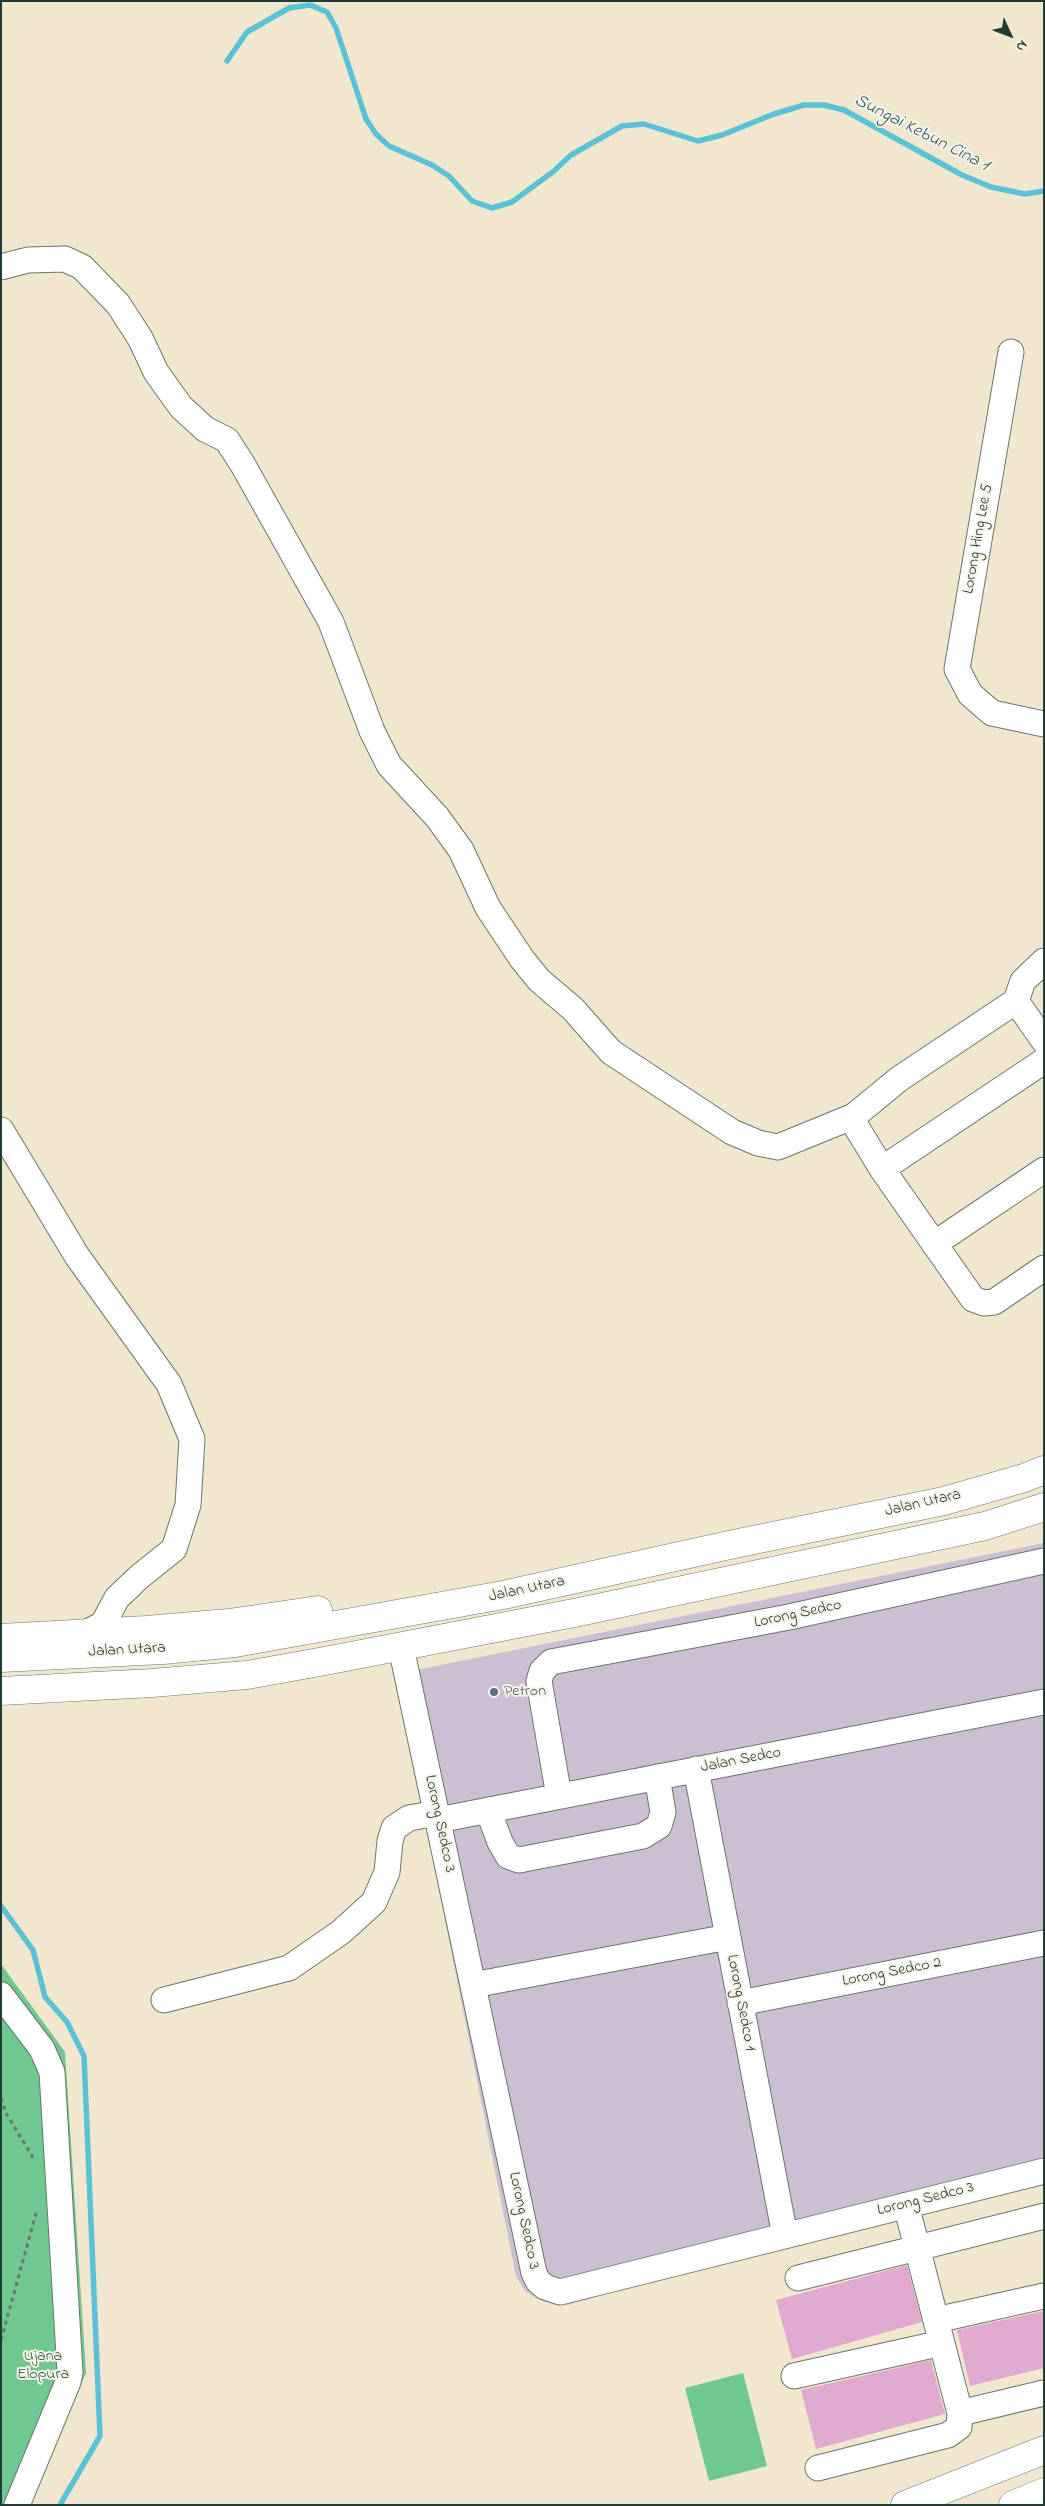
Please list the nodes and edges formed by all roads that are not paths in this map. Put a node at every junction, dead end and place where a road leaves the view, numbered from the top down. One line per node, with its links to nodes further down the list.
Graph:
1 (6, 265): 8 (street)
2 (1011, 352): 3 (street, Lorong Hing Lee 5)
3 (1044, 724)
4 (1044, 961): 5 (street)
5 (1016, 1001): 6 (street); 8 (street)
6 (1044, 1041)
7 (1044, 1061): 10 (street)
8 (854, 1116): 10 (street)
9 (1, 1130): 18 (street)
10 (882, 1169): 12 (street)
11 (1044, 1170): 12 (street)
12 (934, 1244): 13 (street)
13 (1044, 1268)
14 (1044, 1470): 18 (main road, Jalan Utara)
15 (1044, 1507): 19 (main road, Jalan Utara)
16 (1044, 1561): 26 (street, Lorong Sedco)
17 (1, 1638): 18 (main road)
18 (84, 1644): 20 (main road, Jalan Utara); 21 (main road)
19 (402, 1647): 21 (main road, Jalan Utara); 28 (street, Lorong Sedco 3)
20 (1, 1658)
21 (325, 1661): 22 (main road, Jalan Utara)
22 (1, 1691)
23 (1044, 1702): 24 (street, Jalan Sedco)
24 (696, 1770): 25 (street, Jalan Sedco); 29 (street, Lorong Sedco 1)
25 (657, 1777): 26 (street, Jalan Sedco); 27 (street)
26 (559, 1796): 27 (street, Jalan Sedco)
27 (488, 1810): 28 (street, Jalan Sedco)
28 (437, 1816): 31 (street, Lorong Sedco 3); 33 (street, Jalan Sedco)
29 (728, 1937): 31 (street); 34 (street, Lorong Sedco 1)
30 (1044, 1943): 34 (street, Lorong Sedco 2)
31 (473, 1986): 38 (street, Lorong Sedco 3)
32 (1, 1995): 48 (street)
33 (164, 2000)
34 (740, 2003): 38 (street, Lorong Sedco 1)
35 (1044, 2171): 36 (street, Lorong Sedco 3)
36 (906, 2205): 38 (street, Lorong Sedco 3); 39 (street)
37 (1044, 2216): 39 (street)
38 (784, 2236)
39 (916, 2247): 40 (street); 42 (street)
40 (798, 2278)
41 (1044, 2296): 42 (street)
42 (939, 2331): 43 (street); 45 (street)
43 (794, 2376)
44 (1044, 2393): 45 (street)
45 (960, 2413): 47 (street)
46 (1044, 2450): 49 (main road)
47 (818, 2468)
48 (18, 2505)
49 (905, 2505)

